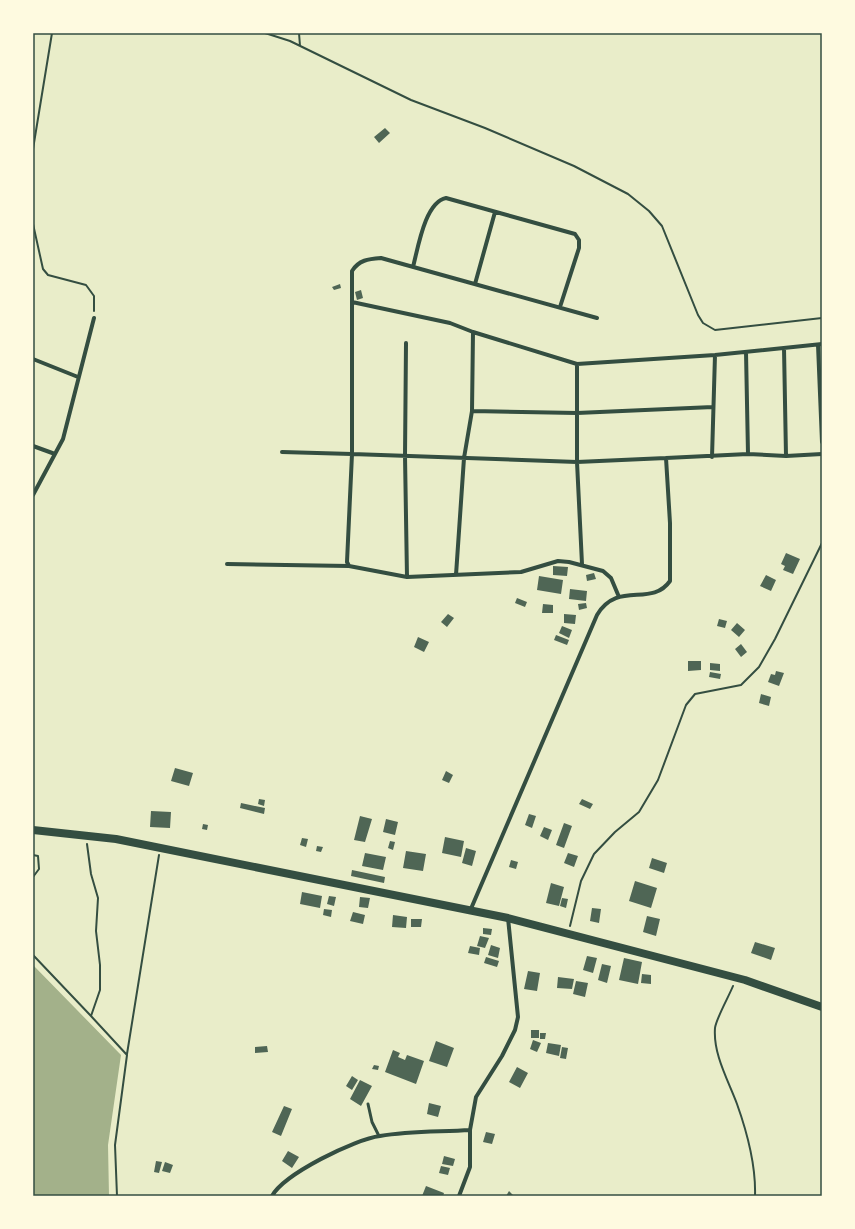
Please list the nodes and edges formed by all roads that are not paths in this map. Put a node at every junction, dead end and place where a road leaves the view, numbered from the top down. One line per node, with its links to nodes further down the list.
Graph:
1 (495, 212): 2 (street); 3 (street); 5 (street)
2 (413, 267): 3 (street); 4 (street)
3 (475, 284): 5 (street)
4 (352, 302): 8 (street); 24 (street)
5 (560, 308): 7 (street)
6 (94, 318): 16 (street)
7 (597, 318)
8 (473, 332): 15 (street); 18 (street)
9 (406, 343): 27 (street)
10 (820, 345): 11 (street); 20 (street)
11 (784, 348): 12 (street); 28 (street)
12 (746, 352): 13 (street); 25 (street)
13 (715, 355): 15 (street); 17 (street)
14 (33, 359): 16 (street)
15 (577, 364): 19 (street)
16 (78, 377): 23 (street)
17 (713, 407): 19 (street); 29 (street)
18 (472, 411): 19 (street); 30 (street)
19 (577, 413): 32 (street)
20 (822, 442)
21 (33, 446): 23 (street)
22 (282, 452): 24 (street)
23 (55, 454): 33 (street)
24 (352, 454): 27 (street); 36 (street)
25 (748, 454): 28 (street); 29 (street)
26 (822, 454): 28 (street)
27 (405, 456): 30 (street); 38 (street)
28 (786, 456)
29 (712, 457): 31 (street)
30 (464, 458): 32 (street); 37 (street)
31 (666, 458): 32 (street); 39 (street)
32 (577, 462): 35 (street)
33 (33, 495)
34 (227, 564): 36 (street)
35 (582, 564): 37 (street); 39 (street)
36 (349, 566): 38 (street)
37 (456, 575): 38 (street)
38 (407, 577)
39 (619, 597): 41 (street)
40 (33, 830): 41 (main road)
41 (470, 911): 42 (main road)
42 (508, 918): 43 (main road); 45 (street)
43 (822, 1007)
44 (368, 1104): 46 (lane)
45 (470, 1130): 46 (street); 48 (street)
46 (379, 1136): 47 (street)
47 (272, 1196)
48 (459, 1196)

